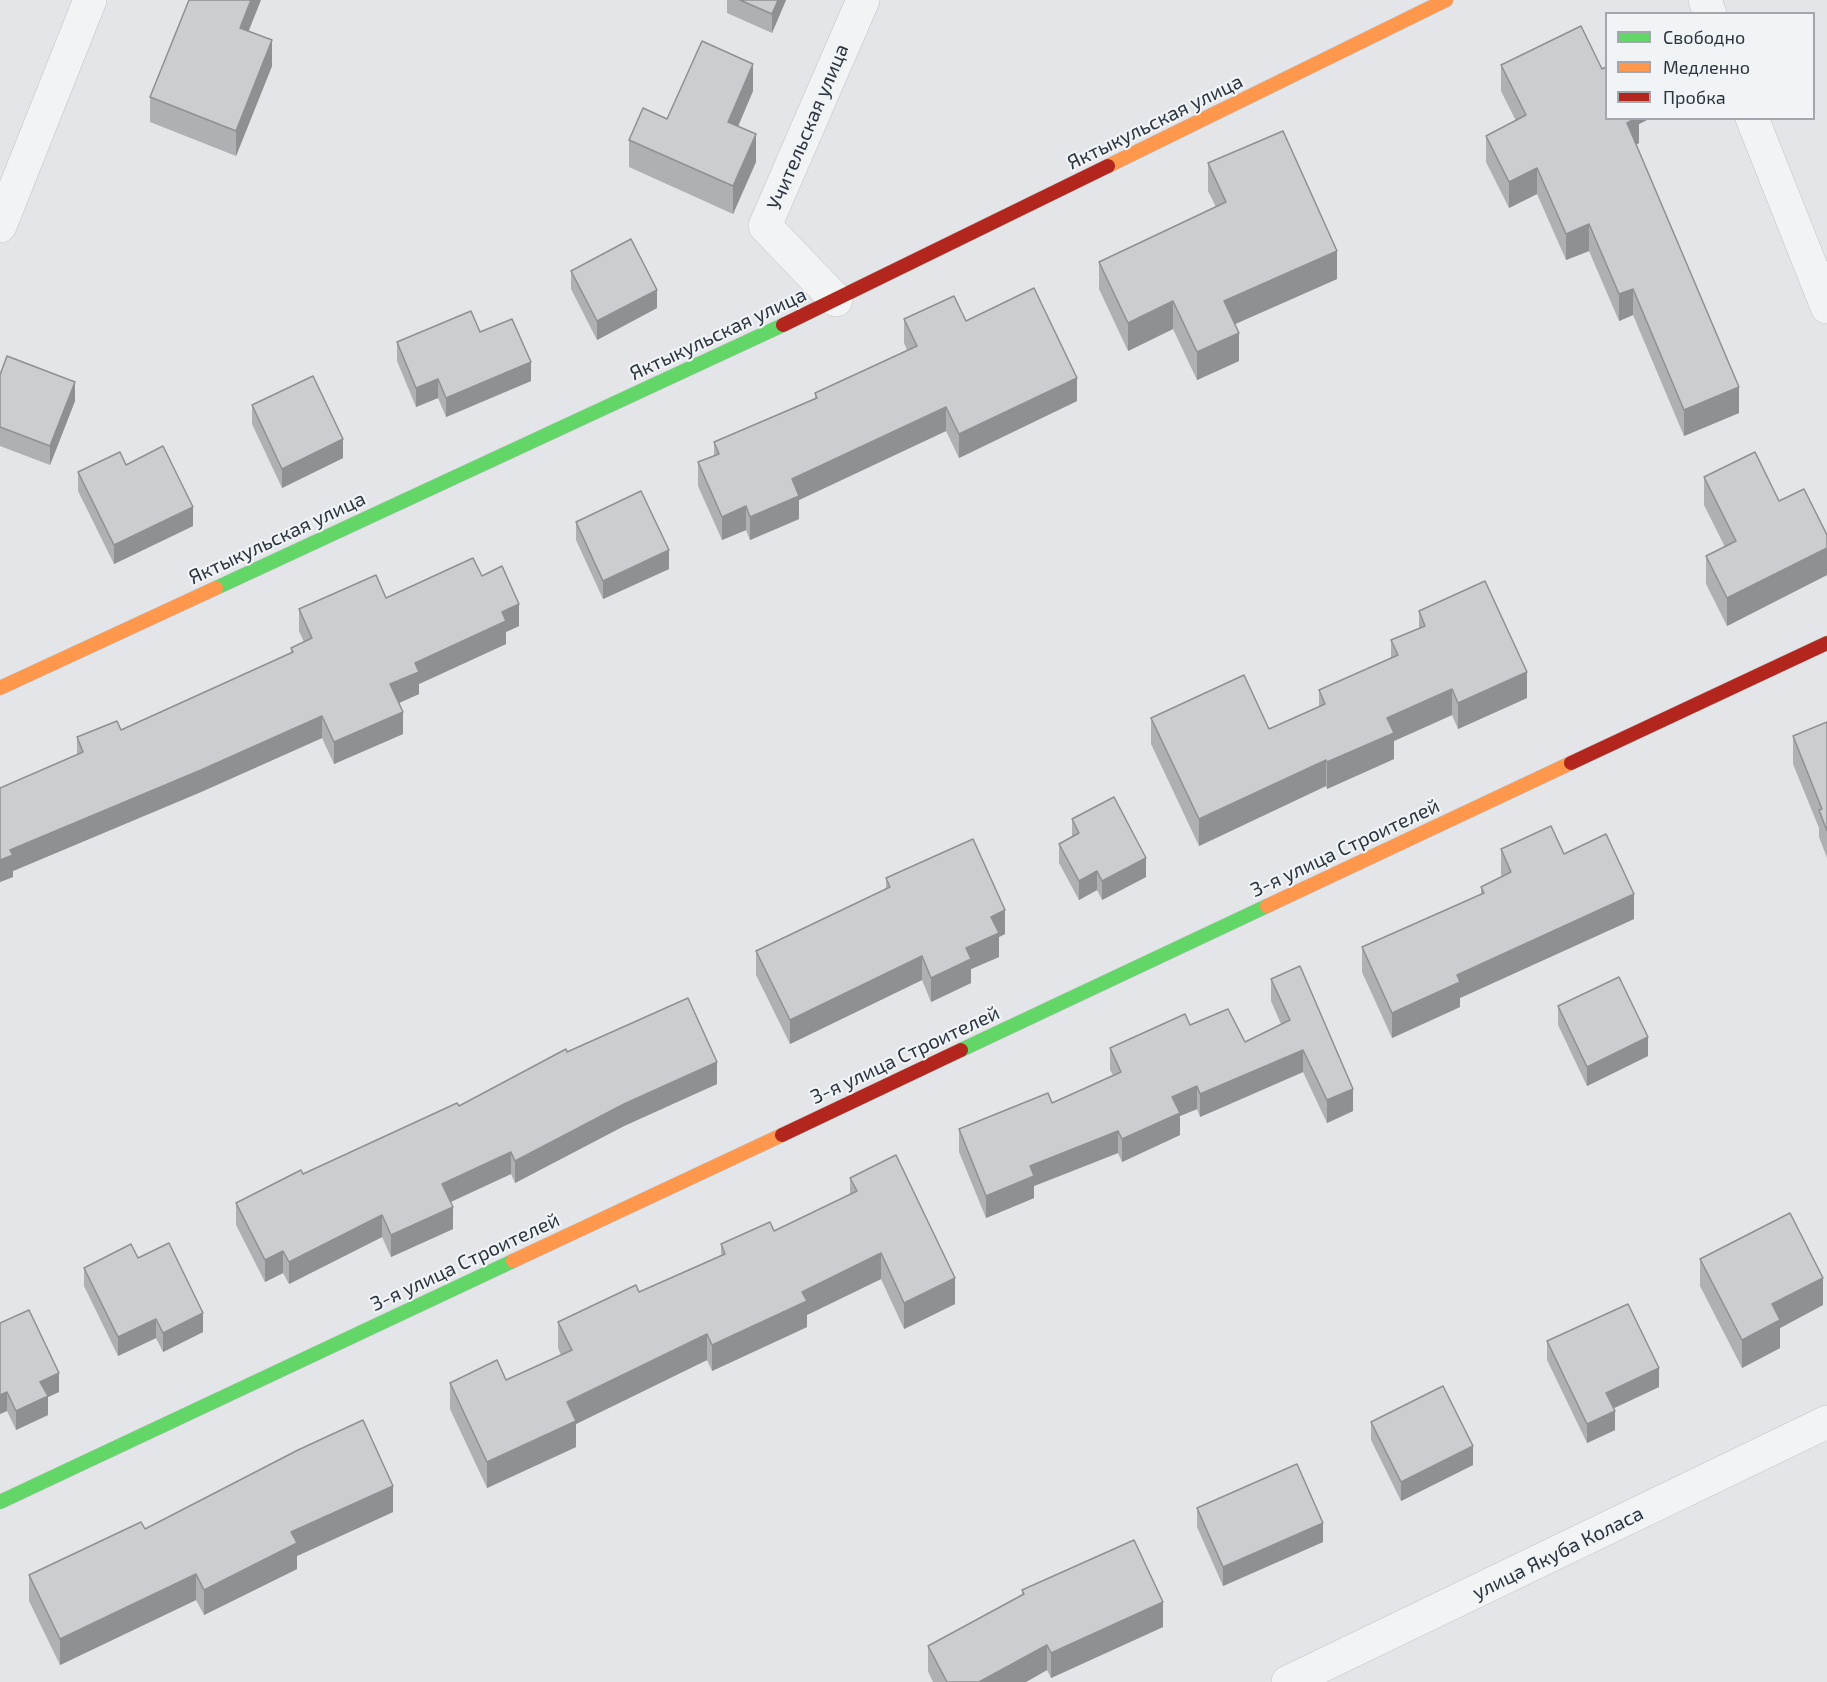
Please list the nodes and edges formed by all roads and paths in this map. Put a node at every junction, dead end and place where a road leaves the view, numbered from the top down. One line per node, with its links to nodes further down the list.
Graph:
1 (90, 0): 5 (street)
2 (863, 0): 6 (street, Учительская улица)
3 (1446, 0): 6 (street, Яктыкульская улица)
4 (1753, 120): 7 (street)
5 (0, 226)
6 (836, 300): 9 (street, Яктыкульская улица)
7 (1827, 307)
8 (1827, 643): 11 (street, 3-я улица Строителей)
9 (0, 688)
10 (1827, 1422): 12 (street, улица Якуба Коласа)
11 (0, 1502)
12 (1287, 1682)

